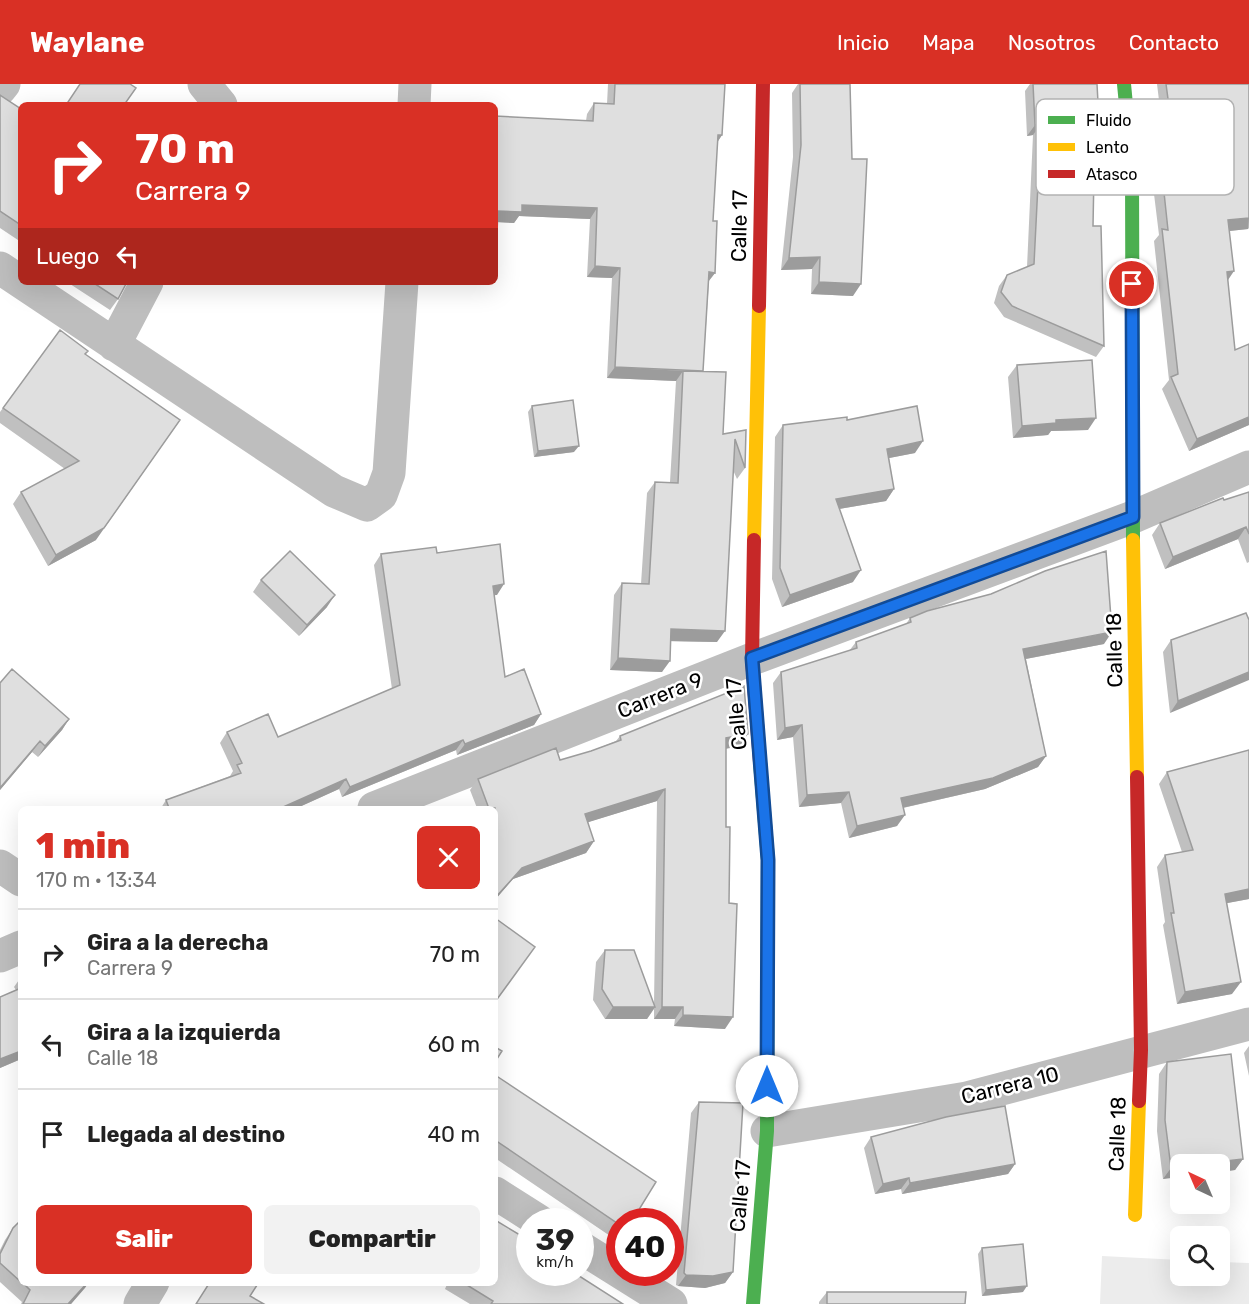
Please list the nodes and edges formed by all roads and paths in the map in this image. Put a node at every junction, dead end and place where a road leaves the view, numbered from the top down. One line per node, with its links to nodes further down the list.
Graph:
1 (4, 84): 6 (street)
2 (204, 84): 8 (street)
3 (415, 84): 9 (street)
4 (763, 84): 19 (street, Calle 17)
5 (1124, 84): 7 (street, Calle 18)
6 (0, 89)
7 (1125, 99)
8 (219, 102)
9 (414, 102)
10 (1132, 195): 18 (street, Calle 18)
11 (0, 268): 12 (street)
12 (18, 280)
13 (25, 285): 16 (street)
14 (145, 285): 16 (street)
15 (402, 285): 16 (street)
16 (114, 345)
17 (1249, 467): 18 (street, Carrera 9)
18 (1133, 517): 19 (street, Carrera 9); 27 (street, Calle 18)
19 (752, 658): 20 (street, Carrera 9); 28 (street, Calle 17)
20 (431, 797): 21 (street, Carrera 9)
21 (384, 806)
22 (0, 866): 23 (street)
23 (18, 878)
24 (18, 948): 25 (street)
25 (0, 956)
26 (1249, 1024): 27 (street, Carrera 10)
27 (1142, 1050): 28 (street, Carrera 10); 31 (street, Calle 18)
28 (767, 1131): 36 (street, Calle 17)
29 (498, 1195): 30 (street)
30 (519, 1208)
31 (1135, 1215)
32 (151, 1286): 34 (street)
33 (642, 1286): 35 (street)
34 (140, 1304)
35 (670, 1304)
36 (753, 1304)

